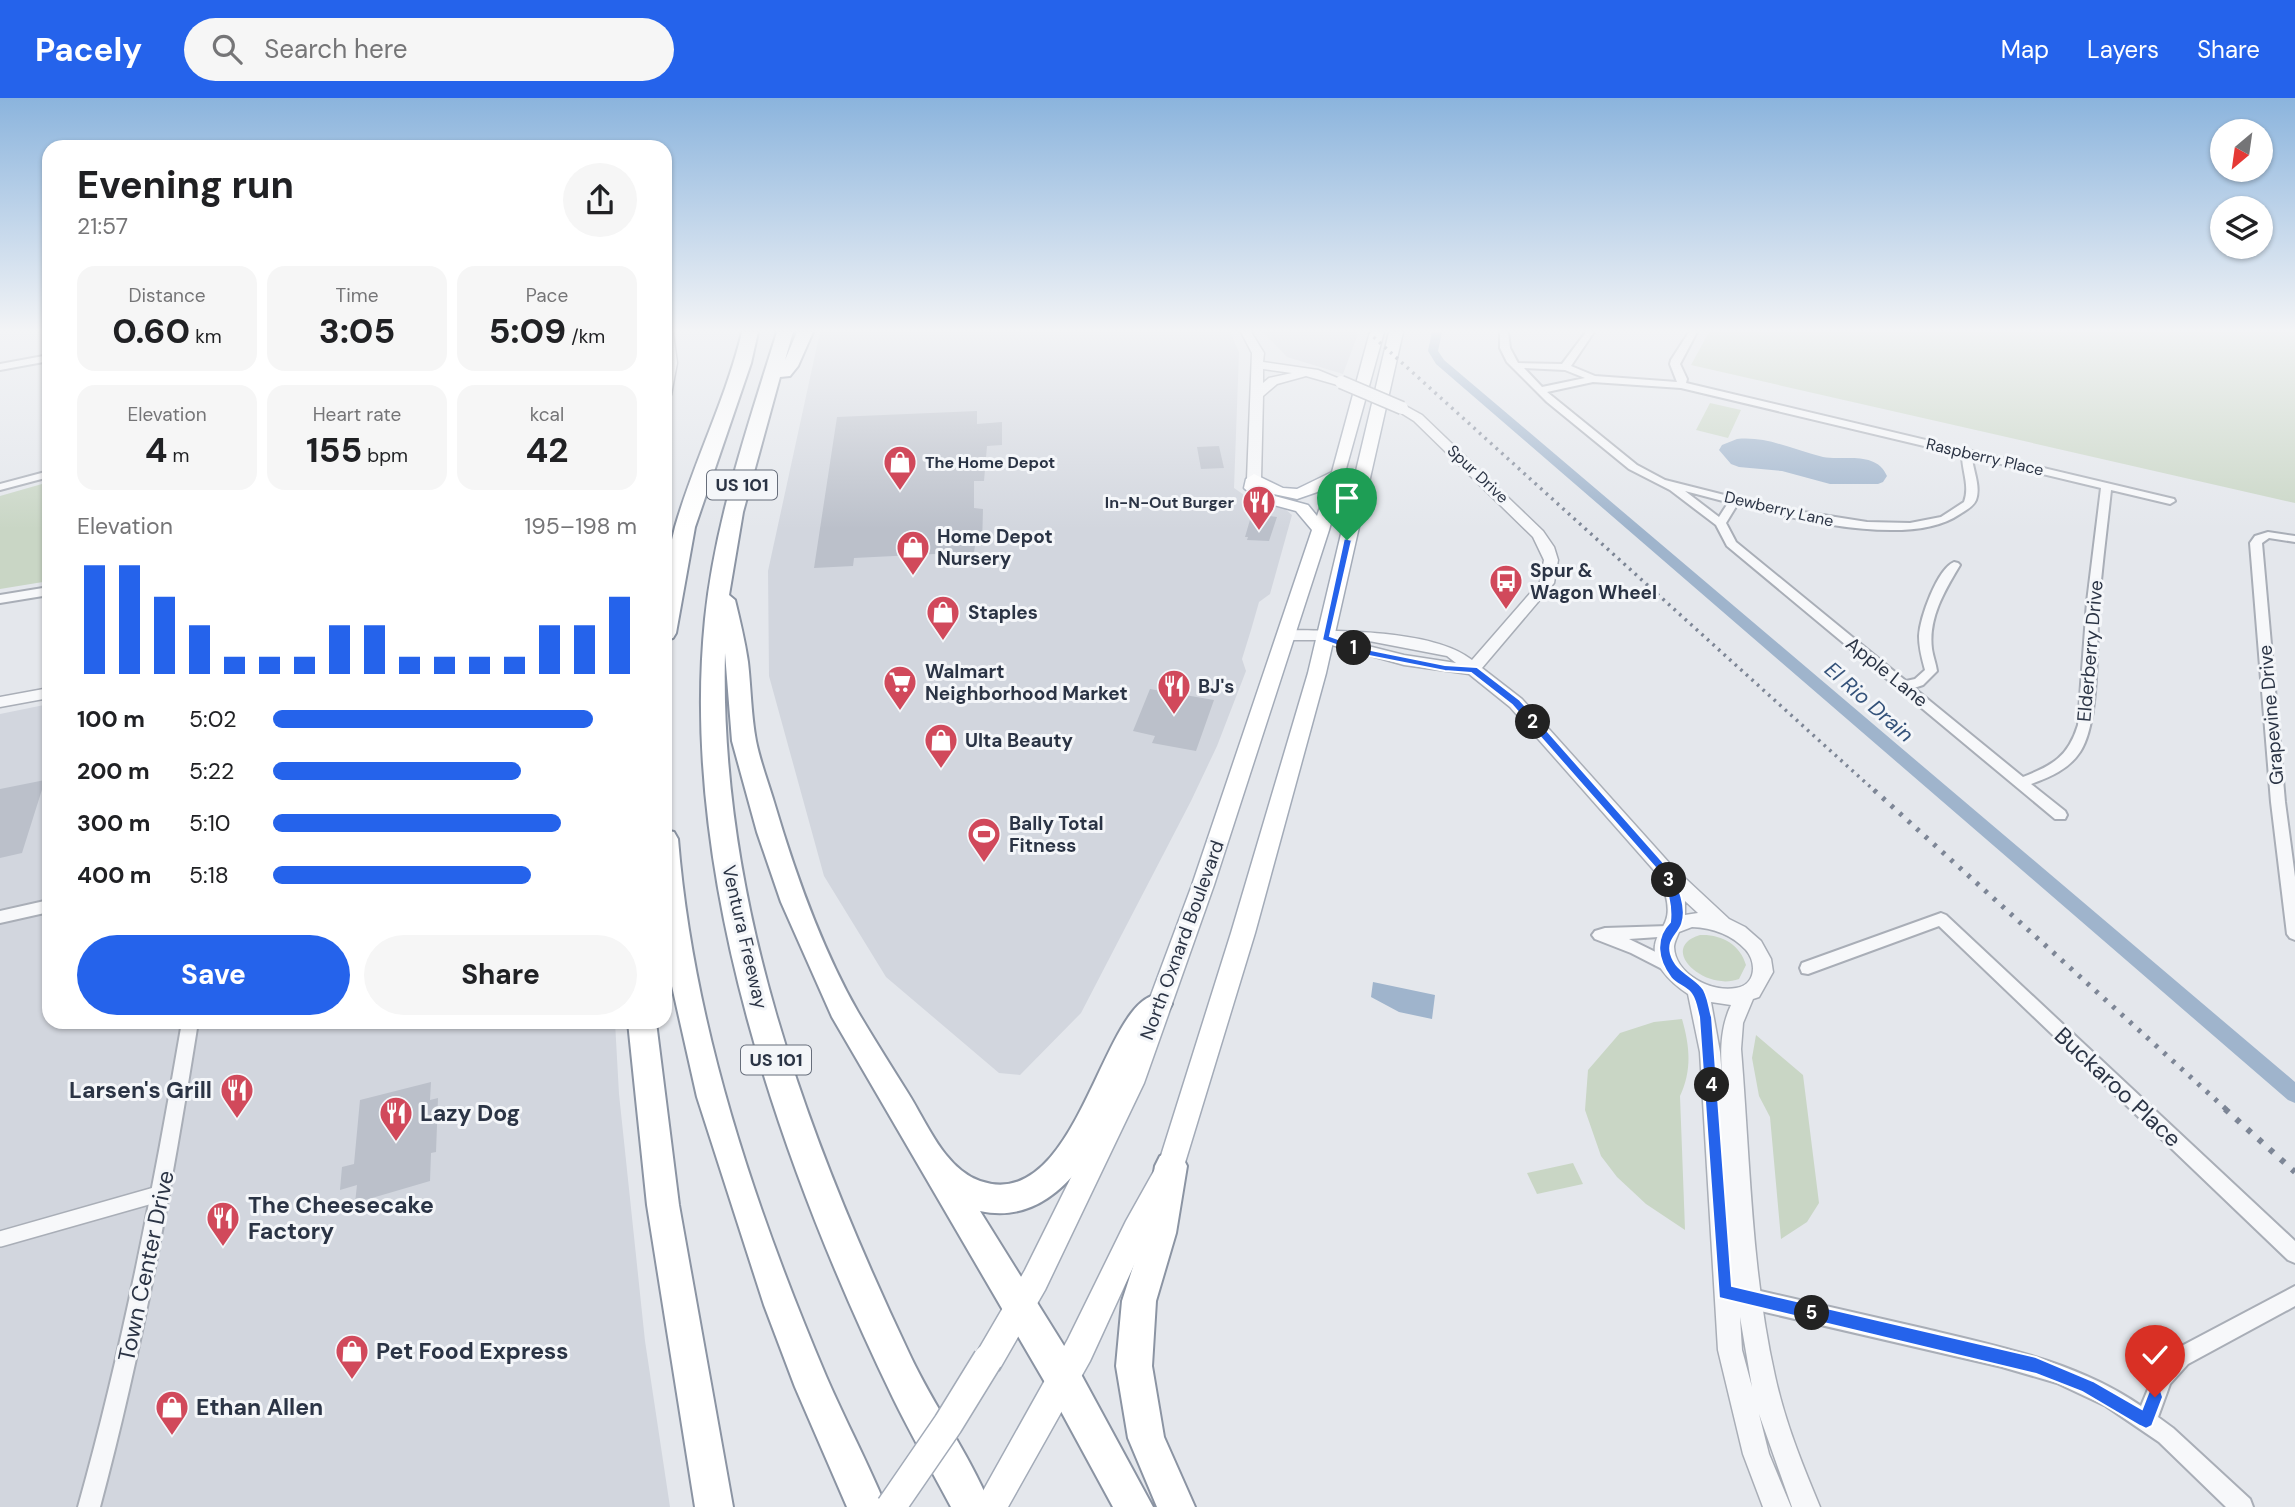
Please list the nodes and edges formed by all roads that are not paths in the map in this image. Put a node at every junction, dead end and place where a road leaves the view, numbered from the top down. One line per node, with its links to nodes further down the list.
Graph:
1 (731, 398): 24 (highway, US 101)
2 (765, 398): 22 (highway, Ventura Freeway / US 101)
3 (1255, 398): 12 (street)
4 (1359, 398): 10 (main road, North Oxnard Boulevard)
5 (1378, 398): 28 (street, Spur Drive, bridge)
6 (1380, 398): 27 (main road)
7 (1550, 398): 13 (street, Apple Lane)
8 (1738, 398): 9 (street, Raspberry Place)
9 (1967, 453): 14 (street, Raspberry Place); 16 (street, Dewberry Lane)
10 (1339, 474): 12 (main road); 19 (main road, North Oxnard Boulevard)
11 (42, 476): 15 (street)
12 (1254, 479): 19 (main road)
13 (1659, 481): 16 (street, Dewberry Lane); 18 (street, Apple Lane)
14 (2106, 486): 17 (street, Raspberry Place); 34 (street, Elderberry Drive)
15 (0, 487)
16 (1735, 500): 18 (street)
17 (2170, 501)
18 (1721, 523): 30 (street, Apple Lane)
19 (1321, 530): 26 (main road, North Oxnard Boulevard)
20 (2295, 539): 42 (street, Grapevine Drive)
21 (1954, 565): 30 (street)
22 (721, 579): 50 (highway); 65 (highway, Ventura Freeway / US 101)
23 (42, 592): 25 (street)
24 (672, 596)
25 (0, 599)
26 (1287, 635): 27 (street); 47 (main road, North Oxnard Boulevard)
27 (1325, 638): 28 (street); 51 (main road)
28 (1473, 669): 36 (street)
29 (42, 683): 31 (street)
30 (1904, 686): 34 (street, Apple Lane)
31 (0, 691)
32 (42, 694): 33 (street)
33 (0, 702)
34 (2021, 783): 35 (street, Apple Lane)
35 (2060, 815)
36 (1665, 871): 40 (street); 41 (street)
37 (672, 896): 63 (highway)
38 (42, 908): 39 (street)
39 (0, 917)
40 (1722, 924): 41 (street); 46 (street)
41 (1672, 928): 43 (street); 43 (street)
42 (2295, 934)
43 (1671, 967): 45 (street)
44 (1808, 968): 54 (street, Buckaroo Place)
45 (1697, 990): 46 (street); 55 (street)
46 (1745, 995): 57 (street)
47 (1158, 1004): 50 (highway); 58 (main road, North Oxnard Boulevard)
48 (189, 1029): 52 (street, Town Center Drive)
49 (643, 1029): 62 (highway)
50 (927, 1155): 58 (highway)
51 (1171, 1166): 59 (main road); 68 (highway)
52 (162, 1193): 53 (street); 61 (street, Town Center Drive)
53 (0, 1240)
54 (2295, 1254)
55 (1725, 1292): 57 (street); 69 (street)
56 (2295, 1296): 60 (street)
57 (1750, 1298): 60 (street); 70 (street)
58 (1019, 1308): 59 (highway); 64 (main road, North Oxnard Boulevard, bridge)
59 (1063, 1378): 66 (main road); 67 (highway)
60 (2146, 1420): 71 (street)
61 (89, 1507)
62 (713, 1507)
63 (867, 1507)
64 (891, 1507)
65 (972, 1507)
66 (990, 1507)
67 (1134, 1507)
68 (1176, 1507)
69 (1777, 1507)
70 (1806, 1507)
71 (2242, 1507)

